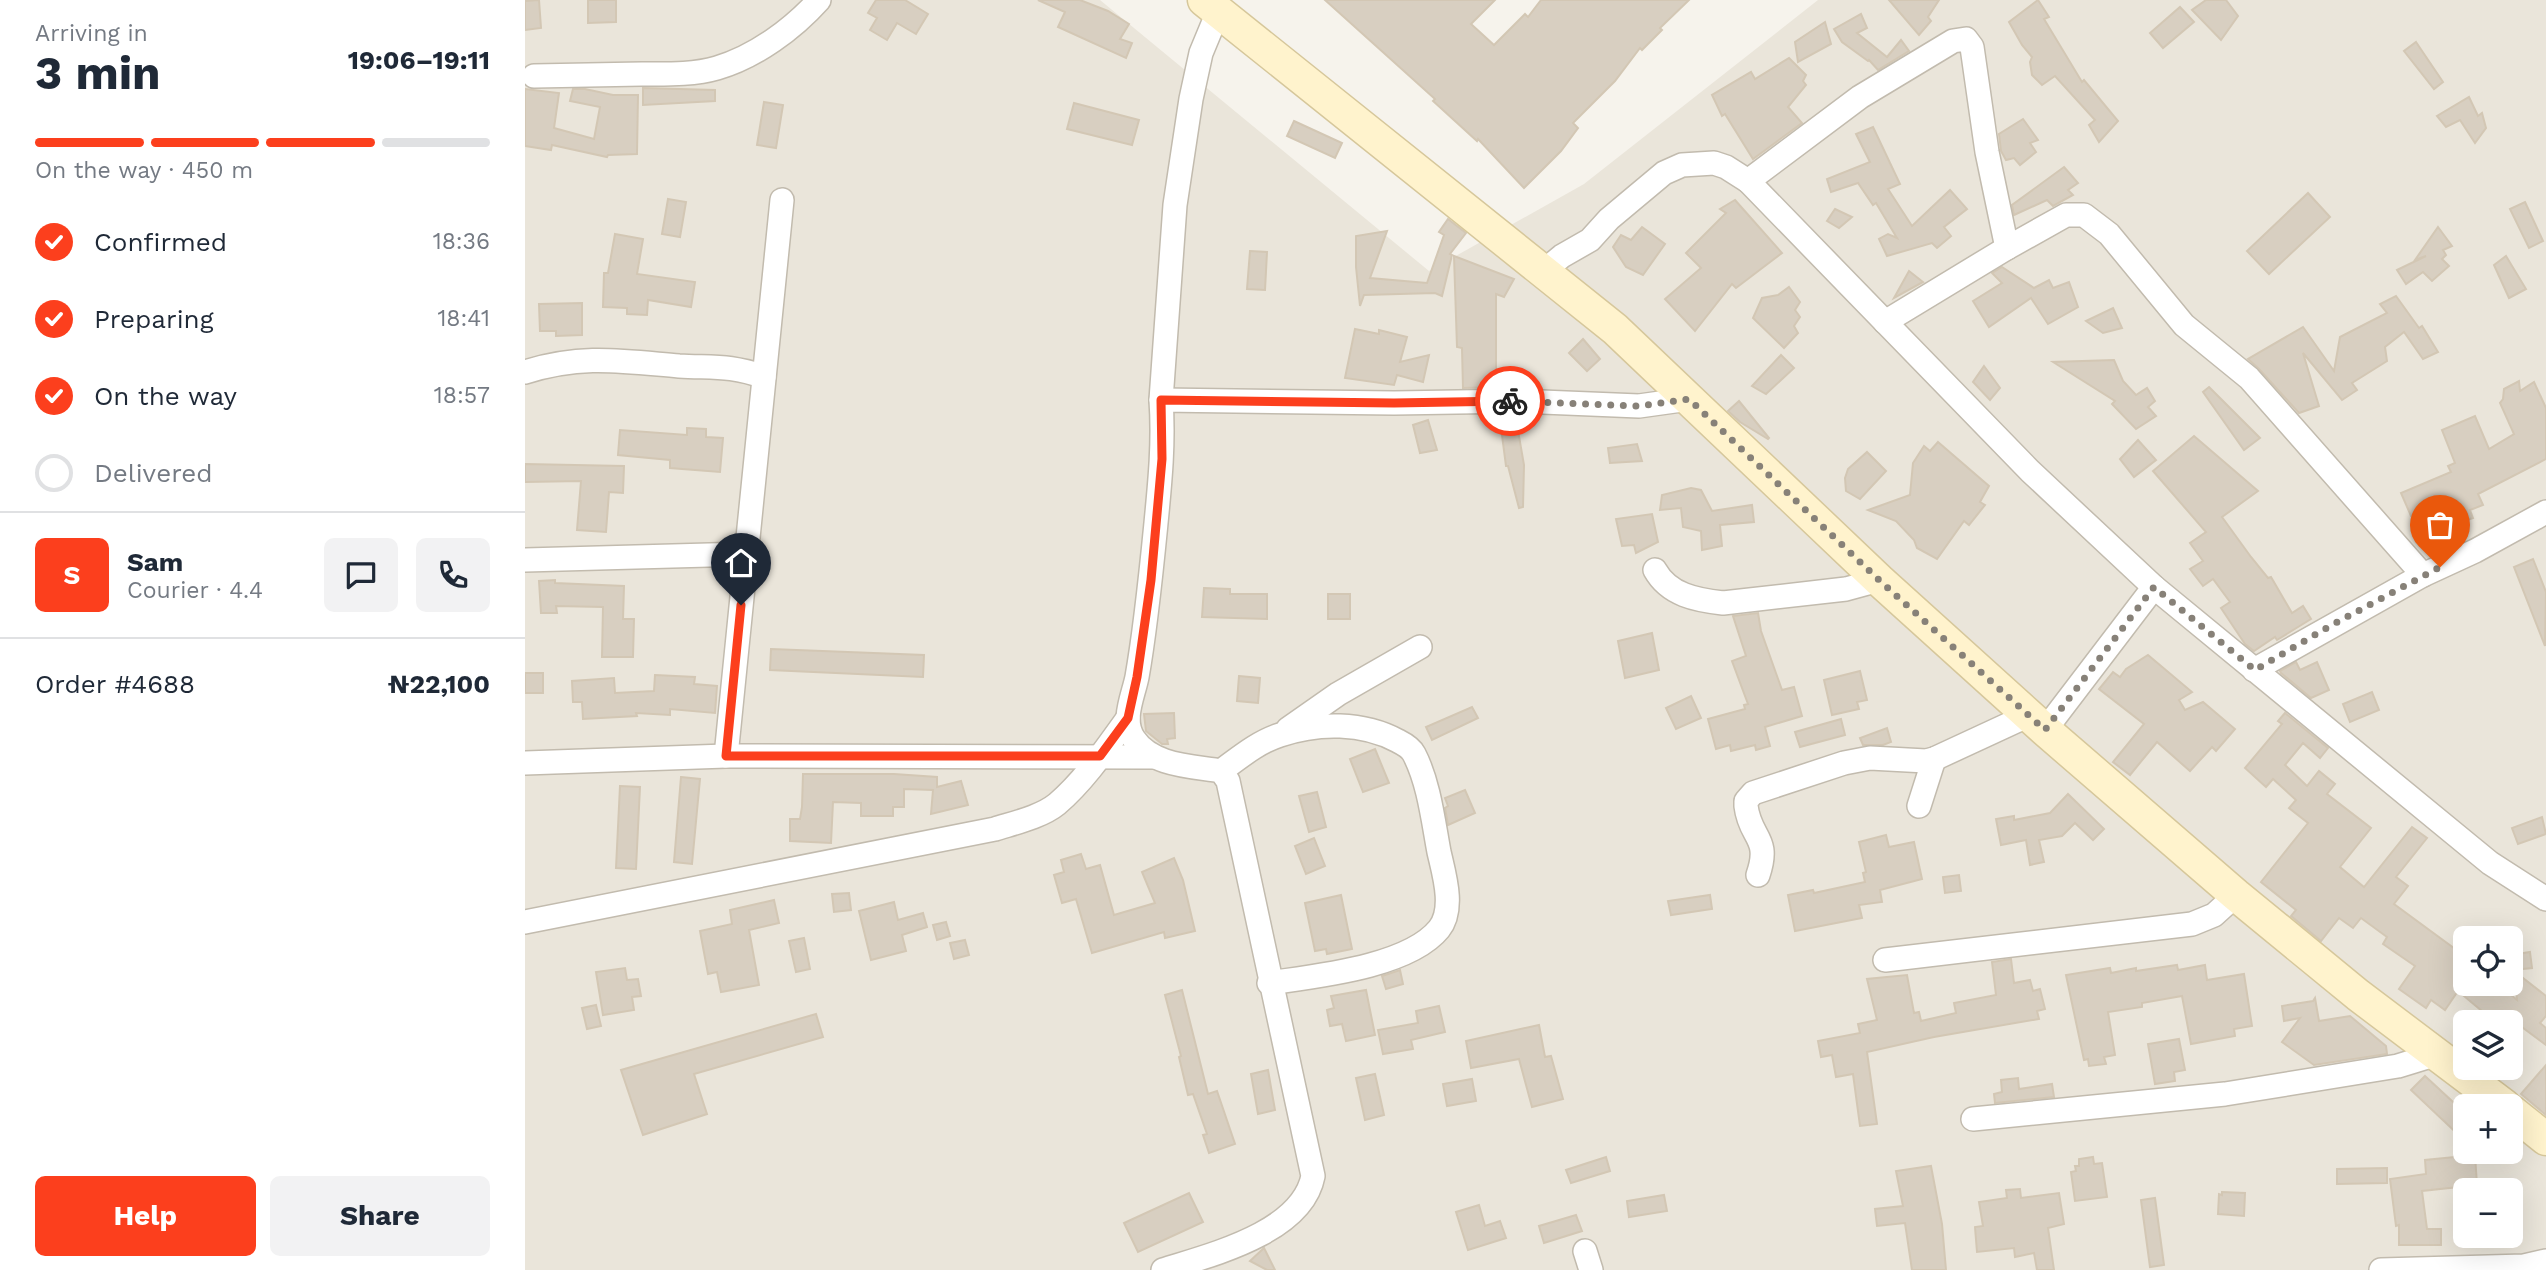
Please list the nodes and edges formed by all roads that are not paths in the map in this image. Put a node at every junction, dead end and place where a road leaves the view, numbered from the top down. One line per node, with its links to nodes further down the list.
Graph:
1 (819, 0): 3 (street)
2 (1211, 6): 7 (street); 12 (street)
3 (534, 76)
4 (1748, 181): 6 (street); 7 (street); 8 (street)
5 (782, 200): 10 (street)
6 (2007, 248): 8 (street); 17 (street)
7 (1544, 271): 11 (street)
8 (1885, 322): 19 (street)
9 (525, 372): 10 (street)
10 (764, 377): 14 (street)
11 (1689, 399): 12 (street); 18 (street)
12 (1161, 400): 22 (street)
13 (2546, 512): 17 (street)
14 (746, 554): 15 (street); 25 (street)
15 (525, 560)
16 (1654, 570): 18 (street)
17 (2423, 575): 21 (street)
18 (1879, 580): 23 (street)
19 (2154, 587): 21 (street); 23 (street)
20 (1420, 647): 24 (street)
21 (2255, 670): 34 (street)
22 (1128, 718): 26 (street); 27 (street)
23 (2037, 723): 28 (street); 33 (street)
24 (1280, 735): 30 (street); 37 (street)
25 (726, 756): 26 (street); 29 (street)
26 (1100, 756): 27 (street); 35 (street)
27 (1153, 757): 30 (street)
28 (1934, 759): 31 (street); 32 (street)
29 (525, 763)
30 (1221, 771): 37 (street)
31 (1919, 806)
32 (1758, 875)
33 (2236, 895): 36 (street); 38 (street)
34 (2546, 899)
35 (525, 922)
36 (1885, 960)
37 (1269, 983): 44 (street)
38 (2437, 1054): 39 (street); 40 (street)
39 (2489, 1094)
40 (1973, 1119)
41 (2523, 1121): 42 (street)
42 (2546, 1139)
43 (2531, 1266): 45 (street)
44 (1163, 1270)
45 (2381, 1270)

